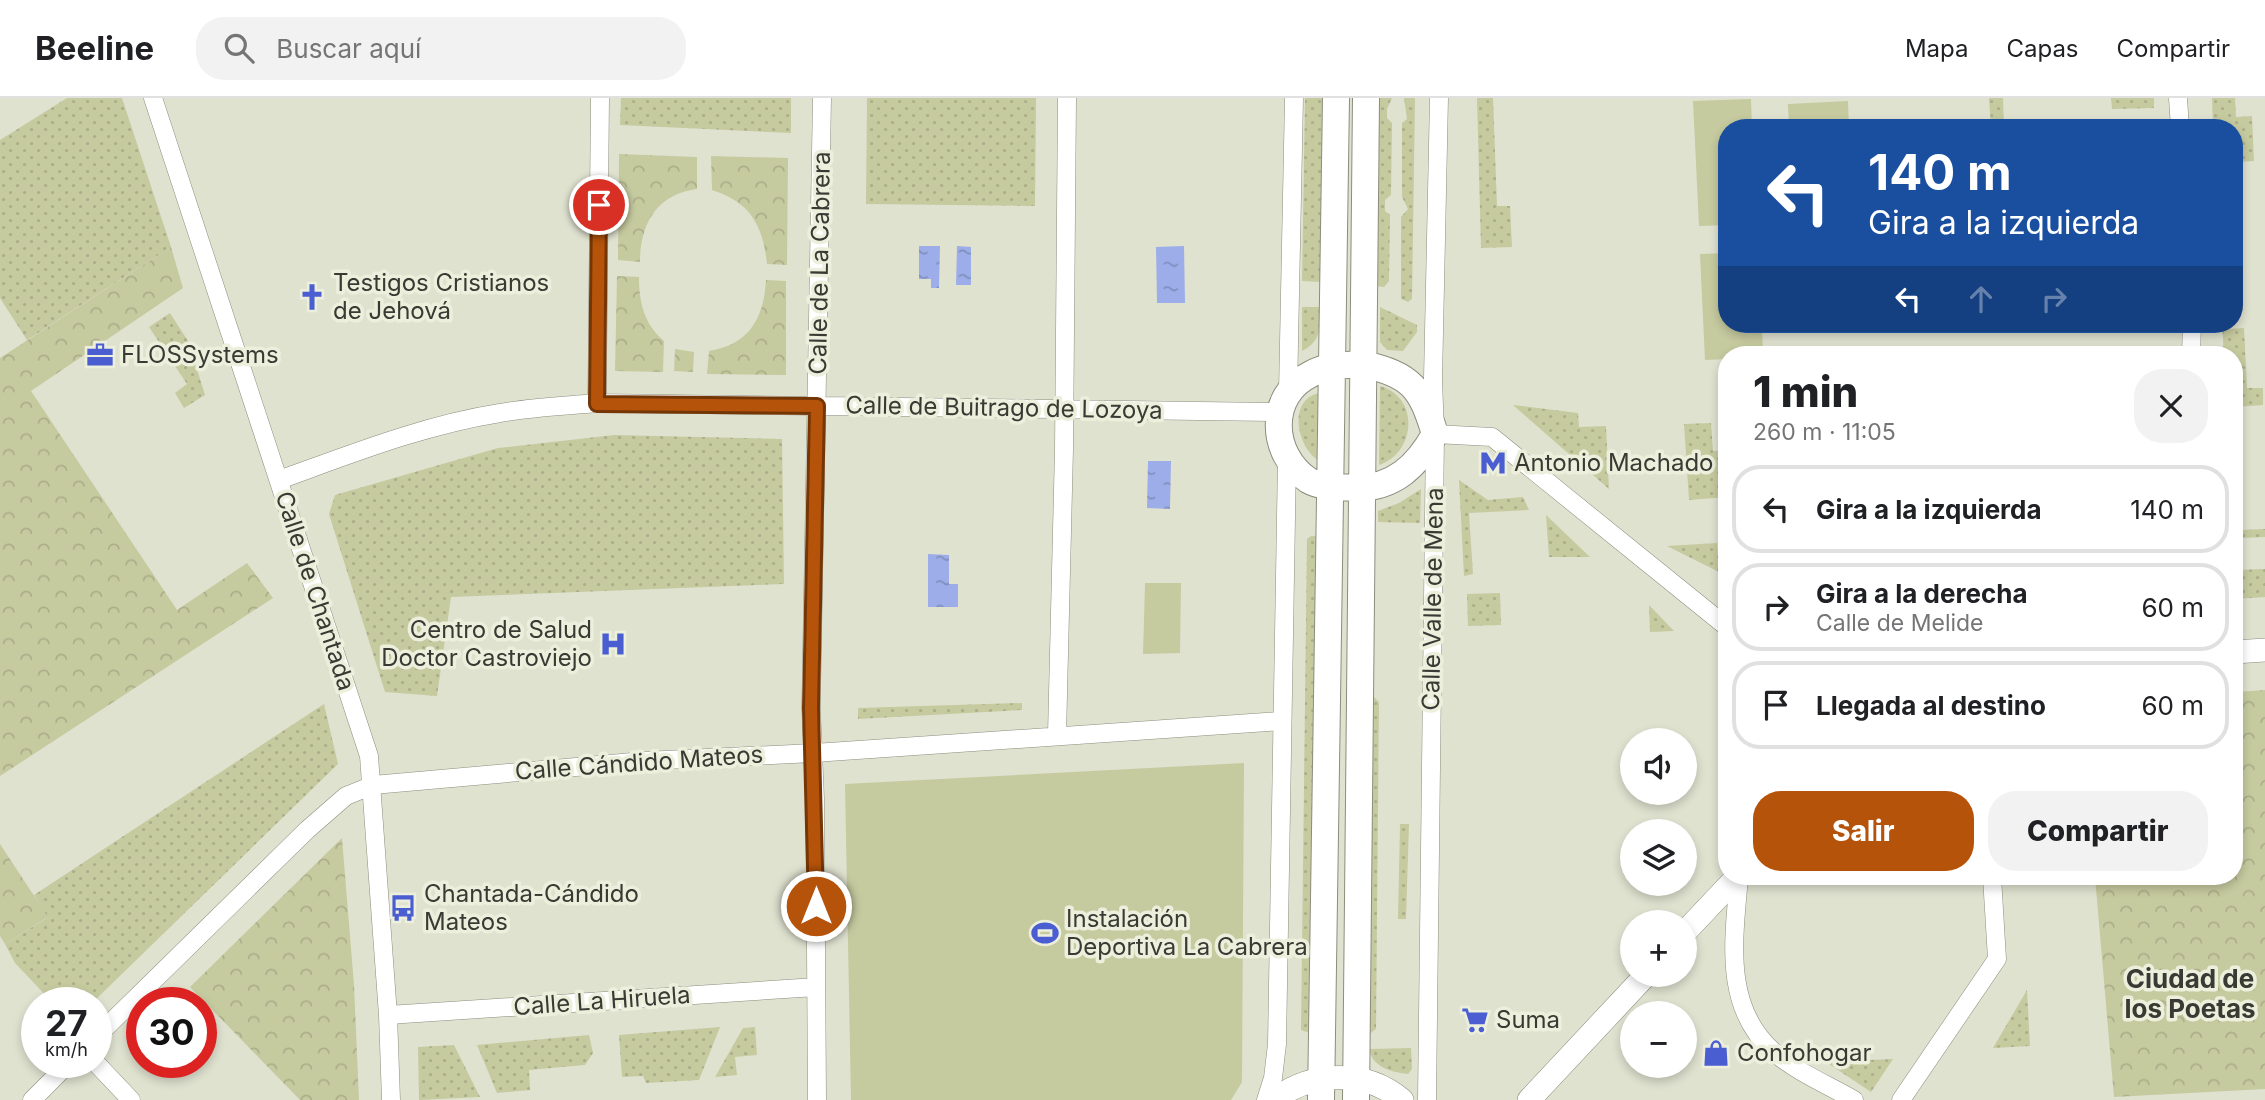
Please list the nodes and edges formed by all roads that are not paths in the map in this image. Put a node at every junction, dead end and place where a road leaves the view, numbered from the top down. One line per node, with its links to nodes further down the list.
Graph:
1 (153, 98): 19 (street, Calle de Chantada)
2 (600, 98): 14 (street)
3 (822, 98): 15 (street, Calle de La Cabrera)
4 (1067, 98): 16 (street)
5 (1294, 98): 13 (street)
6 (1336, 98): 12 (main road)
7 (1367, 98): 11 (main road)
8 (1439, 98): 17 (street, Calle Valle de Mena)
9 (2178, 98): 10 (street)
10 (2179, 119)
11 (1363, 364): 12 (main road); 17 (main road); 21 (main road)
12 (1331, 366): 13 (main road); 20 (main road)
13 (1283, 402): 16 (street, Calle de Buitrago de Lozoya); 18 (main road)
14 (597, 404): 15 (street, Calle de Buitrago de Lozoya); 19 (street, Calle de Buitrago de Lozoya)
15 (817, 406): 16 (street, Calle de Buitrago de Lozoya); 27 (street, Calle de La Cabrera)
16 (1065, 408): 26 (street)
17 (1435, 434): 21 (main road); 22 (street); 48 (street, Calle Valle de Mena)
18 (1287, 459): 20 (main road); 25 (street)
19 (279, 480): 28 (street, Calle de Chantada)
20 (1331, 487): 21 (main road); 39 (main road)
21 (1361, 488): 40 (main road)
22 (1718, 620)
23 (2265, 650): 24 (street)
24 (2243, 651)
25 (1281, 721): 26 (street, Calle Cándido Mateos); 45 (street)
26 (1057, 735): 27 (street, Calle Cándido Mateos)
27 (814, 753): 28 (street, Calle Cándido Mateos); 33 (street, Calle de La Cabrera)
28 (373, 785): 35 (street, Calle de Chantada); 36 (street, Calle Cándido Mateos)
29 (1730, 885): 32 (street)
30 (1737, 885): 50 (street)
31 (1992, 885): 51 (street)
32 (1697, 920)
33 (816, 987): 35 (street, Calle La Hiruela); 44 (street, Calle de La Cabrera)
34 (1635, 987): 49 (street)
35 (388, 1015): 43 (street, Calle de Chantada)
36 (112, 1021)
37 (54, 1078): 41 (street)
38 (110, 1078): 42 (street)
39 (1321, 1089): 40 (street); 46 (street)
40 (1356, 1089): 47 (street)
41 (32, 1100)
42 (131, 1100)
43 (391, 1100)
44 (817, 1100)
45 (1266, 1100)
46 (1274, 1100)
47 (1402, 1100)
48 (1427, 1100)
49 (1529, 1100)
50 (1853, 1100)
51 (1901, 1100)

